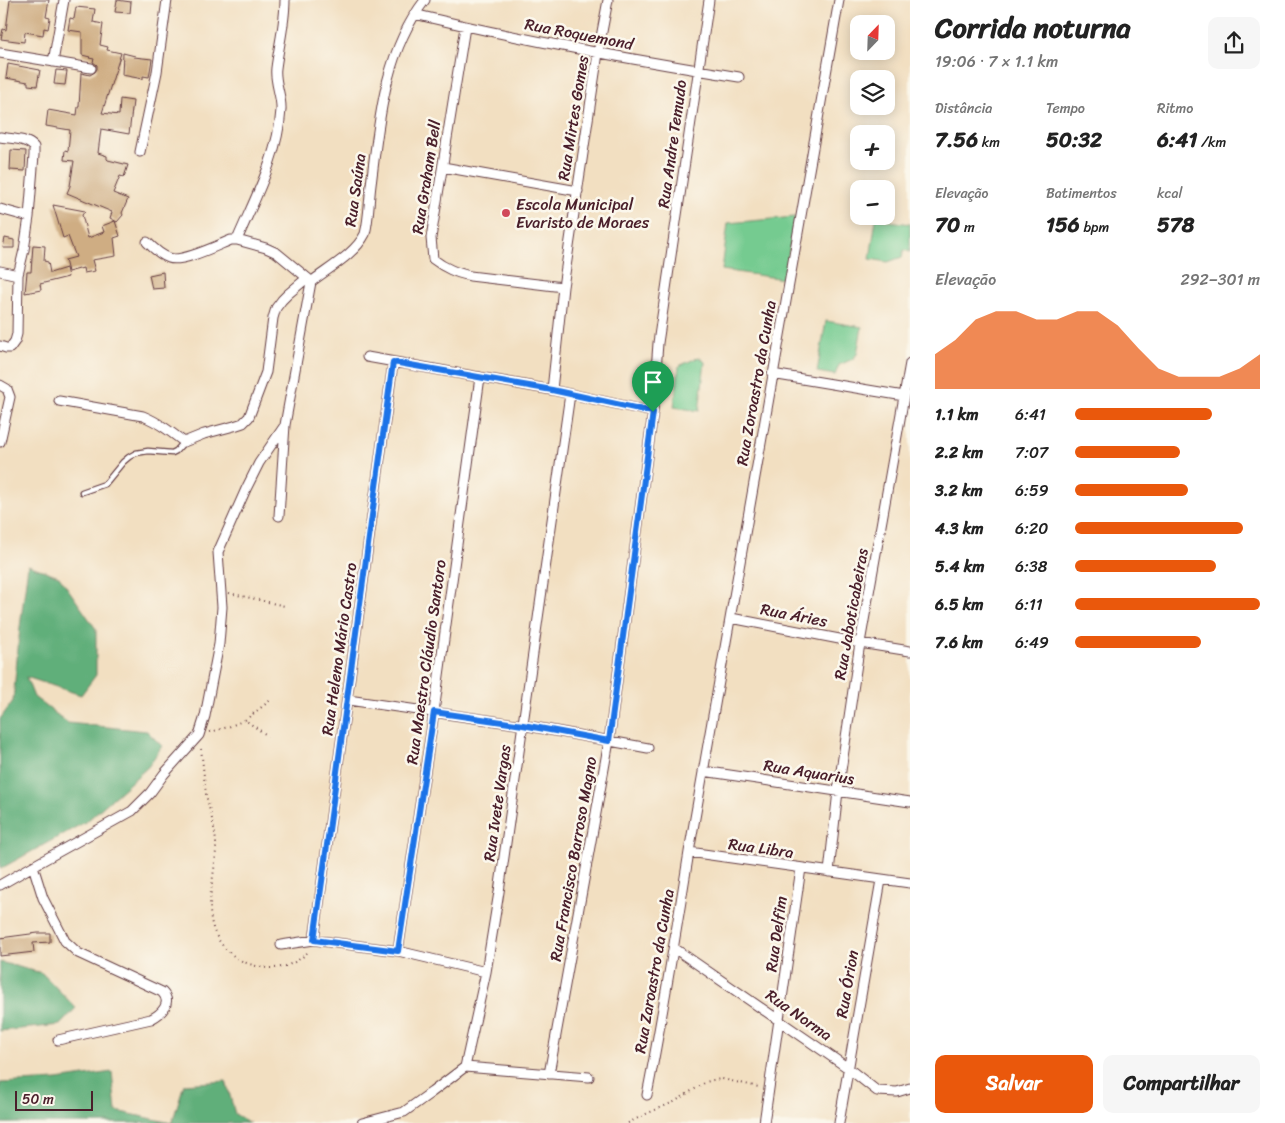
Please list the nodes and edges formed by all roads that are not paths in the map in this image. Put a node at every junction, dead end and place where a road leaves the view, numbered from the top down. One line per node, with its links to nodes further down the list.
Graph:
1 (64, 0): 12 (street)
2 (167, 0): 17 (street)
3 (285, 0): 22 (street)
4 (425, 0): 8 (street, Rua Saúna)
5 (608, 0): 11 (street, Rua Mirtes Gomes)
6 (709, 0): 14 (street, Rua Andre Temudo)
7 (839, 0): 32 (street, Rua Zoroastro da Cunha)
8 (414, 14): 9 (street, Rua Roquemond); 26 (street, Rua Saúna)
9 (465, 26): 11 (street, Rua Roquemond); 18 (street, Rua Graham Bell)
10 (0, 53): 12 (street)
11 (598, 53): 14 (street, Rua Roquemond); 19 (street, Rua Mirtes Gomes)
12 (53, 62): 13 (street)
13 (90, 68)
14 (697, 70): 15 (street, Rua Roquemond); 39 (street, Rua Andre Temudo)
15 (739, 77)
16 (0, 136): 21 (street)
17 (140, 152)
18 (443, 167): 19 (street); 27 (street, Rua Graham Bell)
19 (578, 191): 27 (street, Rua Mirtes Gomes)
20 (0, 210): 21 (street)
21 (29, 217): 25 (street)
22 (237, 240): 23 (street); 26 (street)
23 (147, 242)
24 (0, 271): 25 (street)
25 (18, 275): 28 (street)
26 (309, 280): 40 (street); 42 (street, Rua Saúna)
27 (563, 287): 35 (street, Rua Mirtes Gomes)
28 (0, 346)
29 (367, 357): 30 (street)
30 (393, 362): 33 (street); 48 (street, Rua Heleno Mário Castro)
31 (910, 363): 37 (street, Rua Jaboticabeiras)
32 (772, 374): 37 (street); 45 (street, Rua Zoroastro da Cunha)
33 (480, 377): 35 (street); 49 (street, Rua Maestro Cláudio Santoro)
34 (0, 385): 41 (street)
35 (552, 390): 36 (street)
36 (570, 394): 39 (street); 50 (street, Rua Ivete Vargas)
37 (904, 396): 46 (street, Rua Jaboticabeiras)
38 (60, 401): 42 (street)
39 (653, 412): 51 (street, Rua Francisco Barroso Magno)
40 (285, 425): 44 (street); 57 (street)
41 (0, 442)
42 (184, 442): 43 (lane)
43 (82, 492)
44 (279, 516)
45 (731, 618): 46 (street, Rua Áries); 53 (street, Rua Zoroastro da Cunha)
46 (860, 644): 47 (street, Rua Áries); 54 (street, Rua Jaboticabeiras)
47 (910, 651)
48 (348, 700): 49 (street); 63 (street, Rua Heleno Mário Castro)
49 (434, 712): 50 (street); 66 (street, Rua Maestro Cláudio Santoro)
50 (523, 725): 51 (street); 67 (street, Rua Ivete Vargas)
51 (609, 741): 52 (street); 72 (street, Rua Francisco Barroso Magno)
52 (648, 748)
53 (703, 771): 54 (street, Rua Aquarius); 56 (street)
54 (838, 791): 55 (street, Rua Aquarius); 59 (street, Rua Jaboticabeiras)
55 (910, 802)
56 (689, 852): 58 (street, Rua Libra); 65 (street, Rua Zaroastro da Cunha)
57 (33, 866): 62 (street); 69 (street)
58 (801, 868): 59 (street, Rua Libra); 68 (street, Rua Delfim)
59 (829, 872): 60 (street, Rua Libra)
60 (881, 880): 61 (street, Rua Libra); 71 (street, Rua Órion)
61 (910, 883)
62 (0, 885)
63 (314, 940): 64 (street); 66 (street)
64 (281, 945)
65 (674, 948): 68 (street, Rua Norma); 75 (street, Rua Zaroastro da Cunha)
66 (398, 951): 67 (street)
67 (486, 972): 70 (street, Rua Ivete Vargas)
68 (780, 1020): 71 (street, Rua Norma); 77 (street, Rua Delfim)
69 (58, 1040)
70 (465, 1067): 72 (street); 76 (street)
71 (848, 1068): 74 (street, Rua Norma); 78 (street, Rua Órion)
72 (549, 1074): 73 (street)
73 (589, 1077)
74 (910, 1088)
75 (647, 1095)
76 (362, 1123)
77 (764, 1123)
78 (839, 1123)

